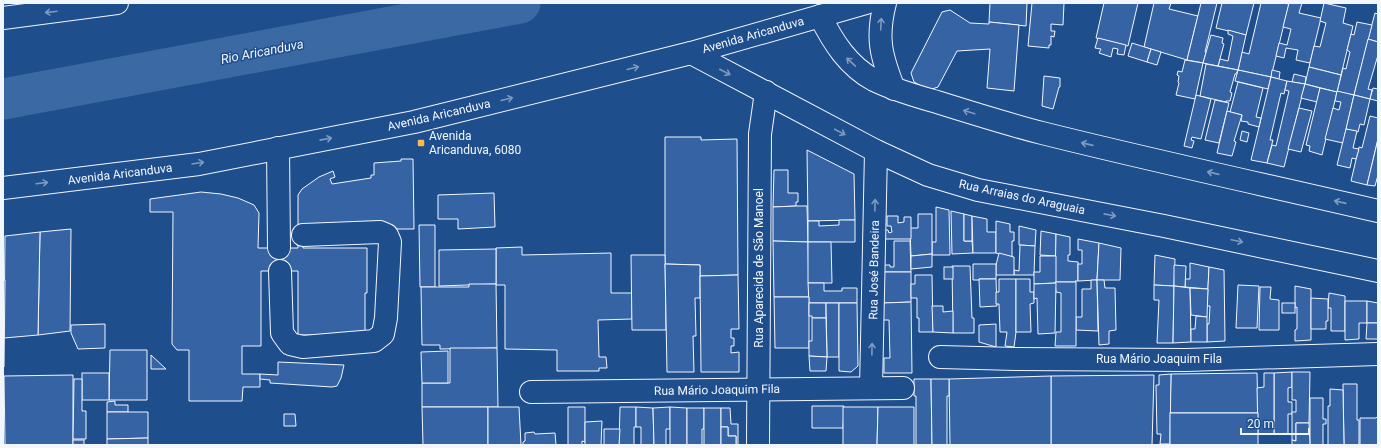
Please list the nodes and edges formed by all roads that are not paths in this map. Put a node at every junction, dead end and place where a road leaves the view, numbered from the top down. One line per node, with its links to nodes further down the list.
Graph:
1 (117, 3): 5 (main road, one-way to 5)
2 (866, 3): 4 (main road, Avenida Aricanduva)
3 (885, 3): 7 (main road, one-way to 3)
4 (818, 9): 6 (main road, Avenida Aricanduva); 7 (main road, one-way to 4)
5 (3, 18)
6 (691, 53): 8 (main road, Rua Arraias do Araguaia, one-way to 8); 9 (main road, Avenida Aricanduva, one-way to 6)
7 (894, 89): 12 (main road, one-way to 7)
8 (766, 92): 10 (main road, Rua Arraias do Araguaia, one-way to 10); 19 (main road, Rua Aparecida de São Manoel)
9 (278, 148): 11 (main road, Avenida Aricanduva, one-way to 9); 13 (main road)
10 (876, 151): 14 (main road, Rua Arraias do Araguaia, one-way to 14); 17 (main road, Rua José Bandeira, one-way to 10)
11 (3, 188)
12 (1378, 211)
13 (280, 271)
14 (1378, 271)
15 (1378, 354): 16 (main road, Rua Mário Joaquim Fila)
16 (940, 357)
17 (871, 388): 18 (main road, Rua Mário Joaquim Fila); 19 (main road, Rua Mário Joaquim Fila)
18 (903, 388)
19 (758, 389): 20 (main road, Rua Mário Joaquim Fila); 21 (main road, Rua Aparecida de São Manoel)
20 (531, 392)
21 (758, 445)

